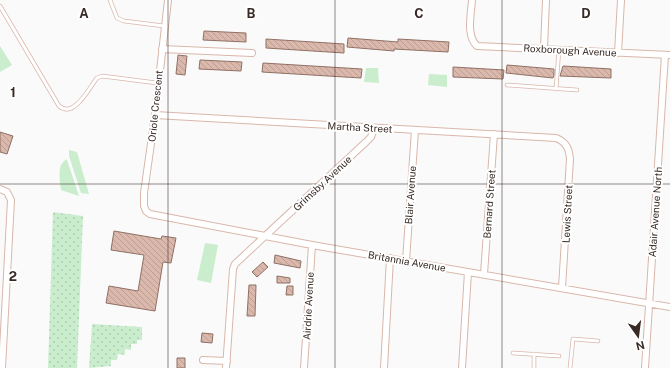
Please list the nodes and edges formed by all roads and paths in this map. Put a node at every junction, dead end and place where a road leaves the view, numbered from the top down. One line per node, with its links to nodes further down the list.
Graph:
1 (110, 0): 7 (lane)
2 (168, 0): 7 (street, Oriole Crescent)
3 (472, 0): 8 (street, Roxborough Avenue)
4 (546, 0): 8 (street)
5 (621, 0): 11 (street)
6 (0, 6): 14 (lane)
7 (164, 26): 9 (street, Oriole Crescent)
8 (544, 48): 10 (street, Roxborough Avenue)
9 (162, 49): 12 (street); 14 (street, Oriole Crescent)
10 (559, 50): 11 (street, Roxborough Avenue); 16 (lane)
11 (618, 53): 13 (street, Roxborough Avenue)
12 (252, 54)
13 (668, 55): 32 (street, Adair Avenue North)
14 (157, 82): 18 (street, Oriole Crescent)
15 (507, 85): 16 (lane)
16 (556, 89): 17 (lane)
17 (576, 90)
18 (155, 115): 19 (street, Martha Street); 24 (street, Oriole Crescent)
19 (374, 128): 20 (street, Martha Street); 25 (street, Grimsby Avenue)
20 (414, 130): 21 (street, Martha Street); 28 (street, Blair Avenue)
21 (494, 134): 22 (street, Martha Street); 30 (street, Bernard Street)
22 (564, 141): 31 (street, Lewis Street)
23 (0, 189): 40 (street)
24 (146, 211): 25 (street, Britannia Avenue)
25 (265, 236): 26 (street, Britannia Avenue); 39 (street, Grimsby Avenue)
26 (312, 245): 27 (street, Britannia Avenue); 41 (street, Airdrie Avenue)
27 (390, 258): 28 (street, Britannia Avenue); 42 (street)
28 (406, 261): 29 (street, Britannia Avenue)
29 (468, 272): 30 (street, Britannia Avenue); 43 (street)
30 (484, 274): 31 (street, Britannia Avenue)
31 (562, 288): 32 (street, Britannia Avenue)
32 (649, 303): 33 (street, Britannia Avenue); 46 (street, Adair Avenue North)
33 (670, 307)
34 (598, 340): 45 (lane)
35 (513, 353): 36 (lane)
36 (534, 354): 37 (lane); 44 (lane)
37 (559, 356)
38 (203, 360): 39 (street)
39 (226, 365)
40 (2, 368)
41 (304, 368)
42 (384, 368)
43 (462, 368)
44 (534, 368)
45 (570, 368)
46 (645, 368)

